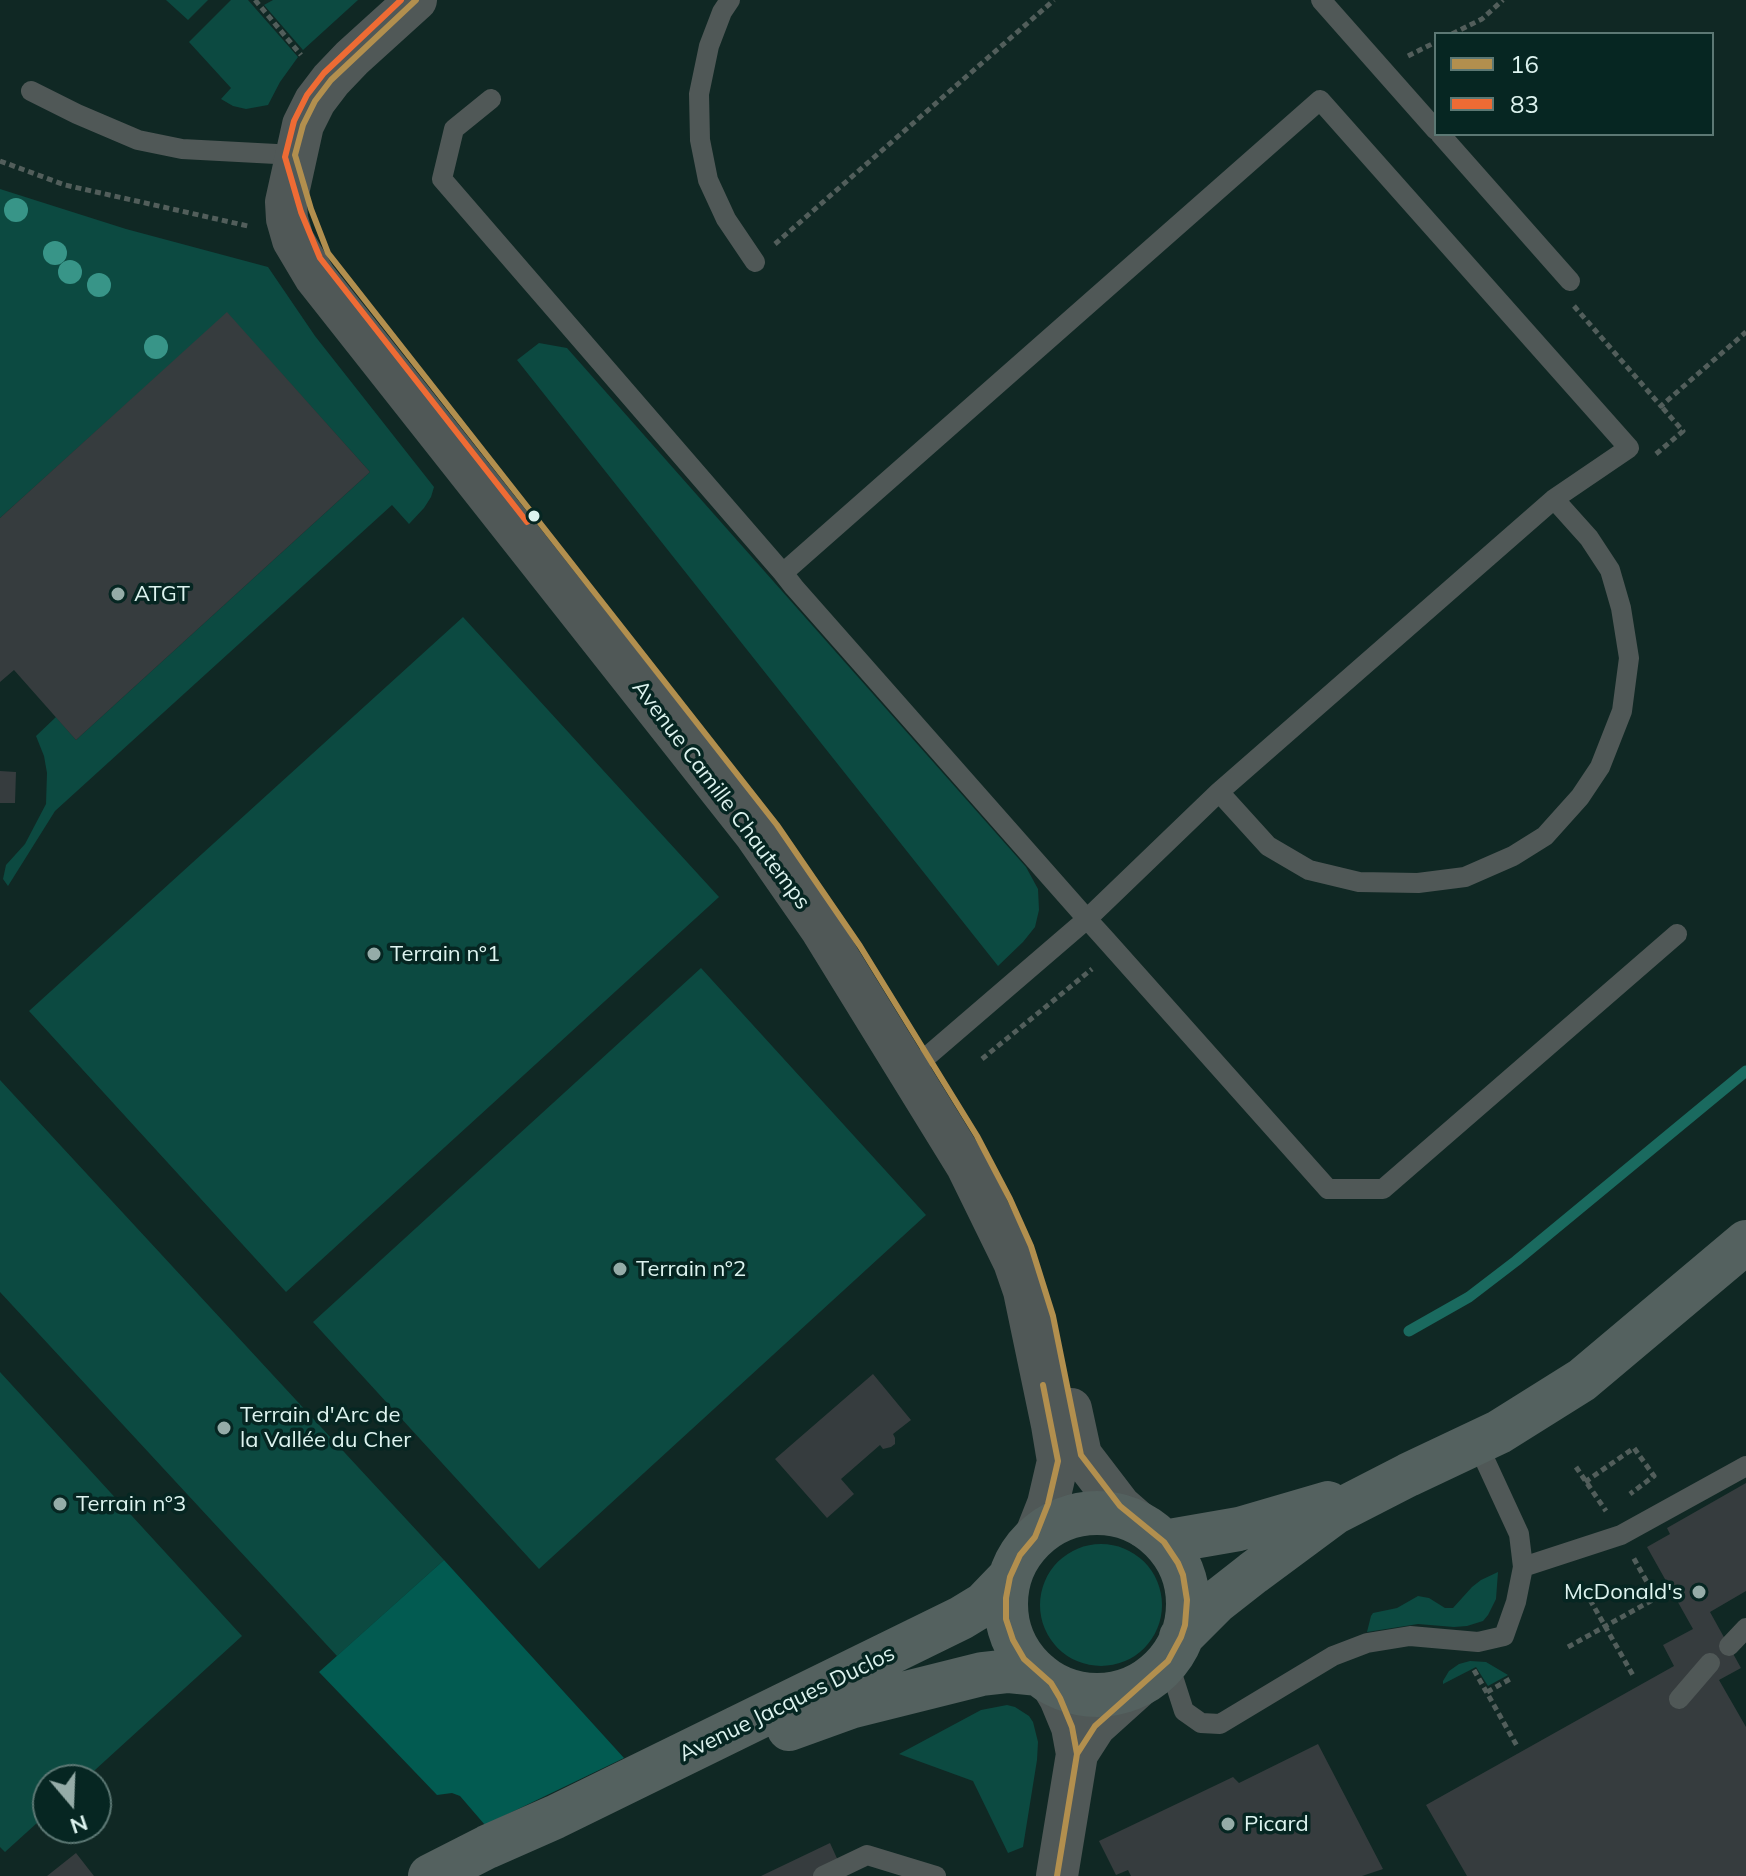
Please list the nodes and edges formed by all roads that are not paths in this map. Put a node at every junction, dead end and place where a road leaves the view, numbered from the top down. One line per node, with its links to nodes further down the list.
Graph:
1 (416, 0): 8 (street)
2 (730, 0): 9 (lane)
3 (1321, 0): 6 (lane)
4 (31, 91): 8 (lane)
5 (491, 99): 12 (lane)
6 (1434, 127)
7 (1442, 136): 10 (lane)
8 (295, 155): 16 (street, Avenue Camille Chautemps)
9 (755, 262)
10 (1570, 281)
11 (1554, 499): 12 (lane); 13 (lane); 13 (lane)
12 (783, 573): 14 (lane)
13 (1219, 792): 14 (lane)
14 (1087, 919): 15 (lane); 16 (lane)
15 (1677, 934)
16 (919, 1064): 21 (street, Avenue Camille Chautemps); 22 (street, Avenue Camille Chautemps)
17 (1746, 1242): 18 (main road)
18 (1477, 1443): 20 (main road); 23 (lane)
19 (1746, 1466): 23 (lane)
20 (1408, 1475): 21 (main road); 27 (main road)
21 (1154, 1535): 22 (main road); 27 (main road)
22 (1035, 1537): 24 (main road)
23 (1523, 1567): 27 (lane)
24 (1010, 1577): 29 (main road); 32 (main road, Avenue Jacques Duclos)
25 (1746, 1628): 26 (lane)
26 (1729, 1646)
27 (1165, 1659): 29 (main road); 31 (street)
28 (1710, 1663): 30 (lane)
29 (1045, 1678): 31 (street); 32 (main road, Avenue Jacques Duclos)
30 (1679, 1699)
31 (1077, 1754): 36 (street)
32 (555, 1817): 33 (main road, Avenue Jacques Duclos)
33 (430, 1876)
34 (823, 1876): 35 (lane)
35 (936, 1876)
36 (1057, 1876)

